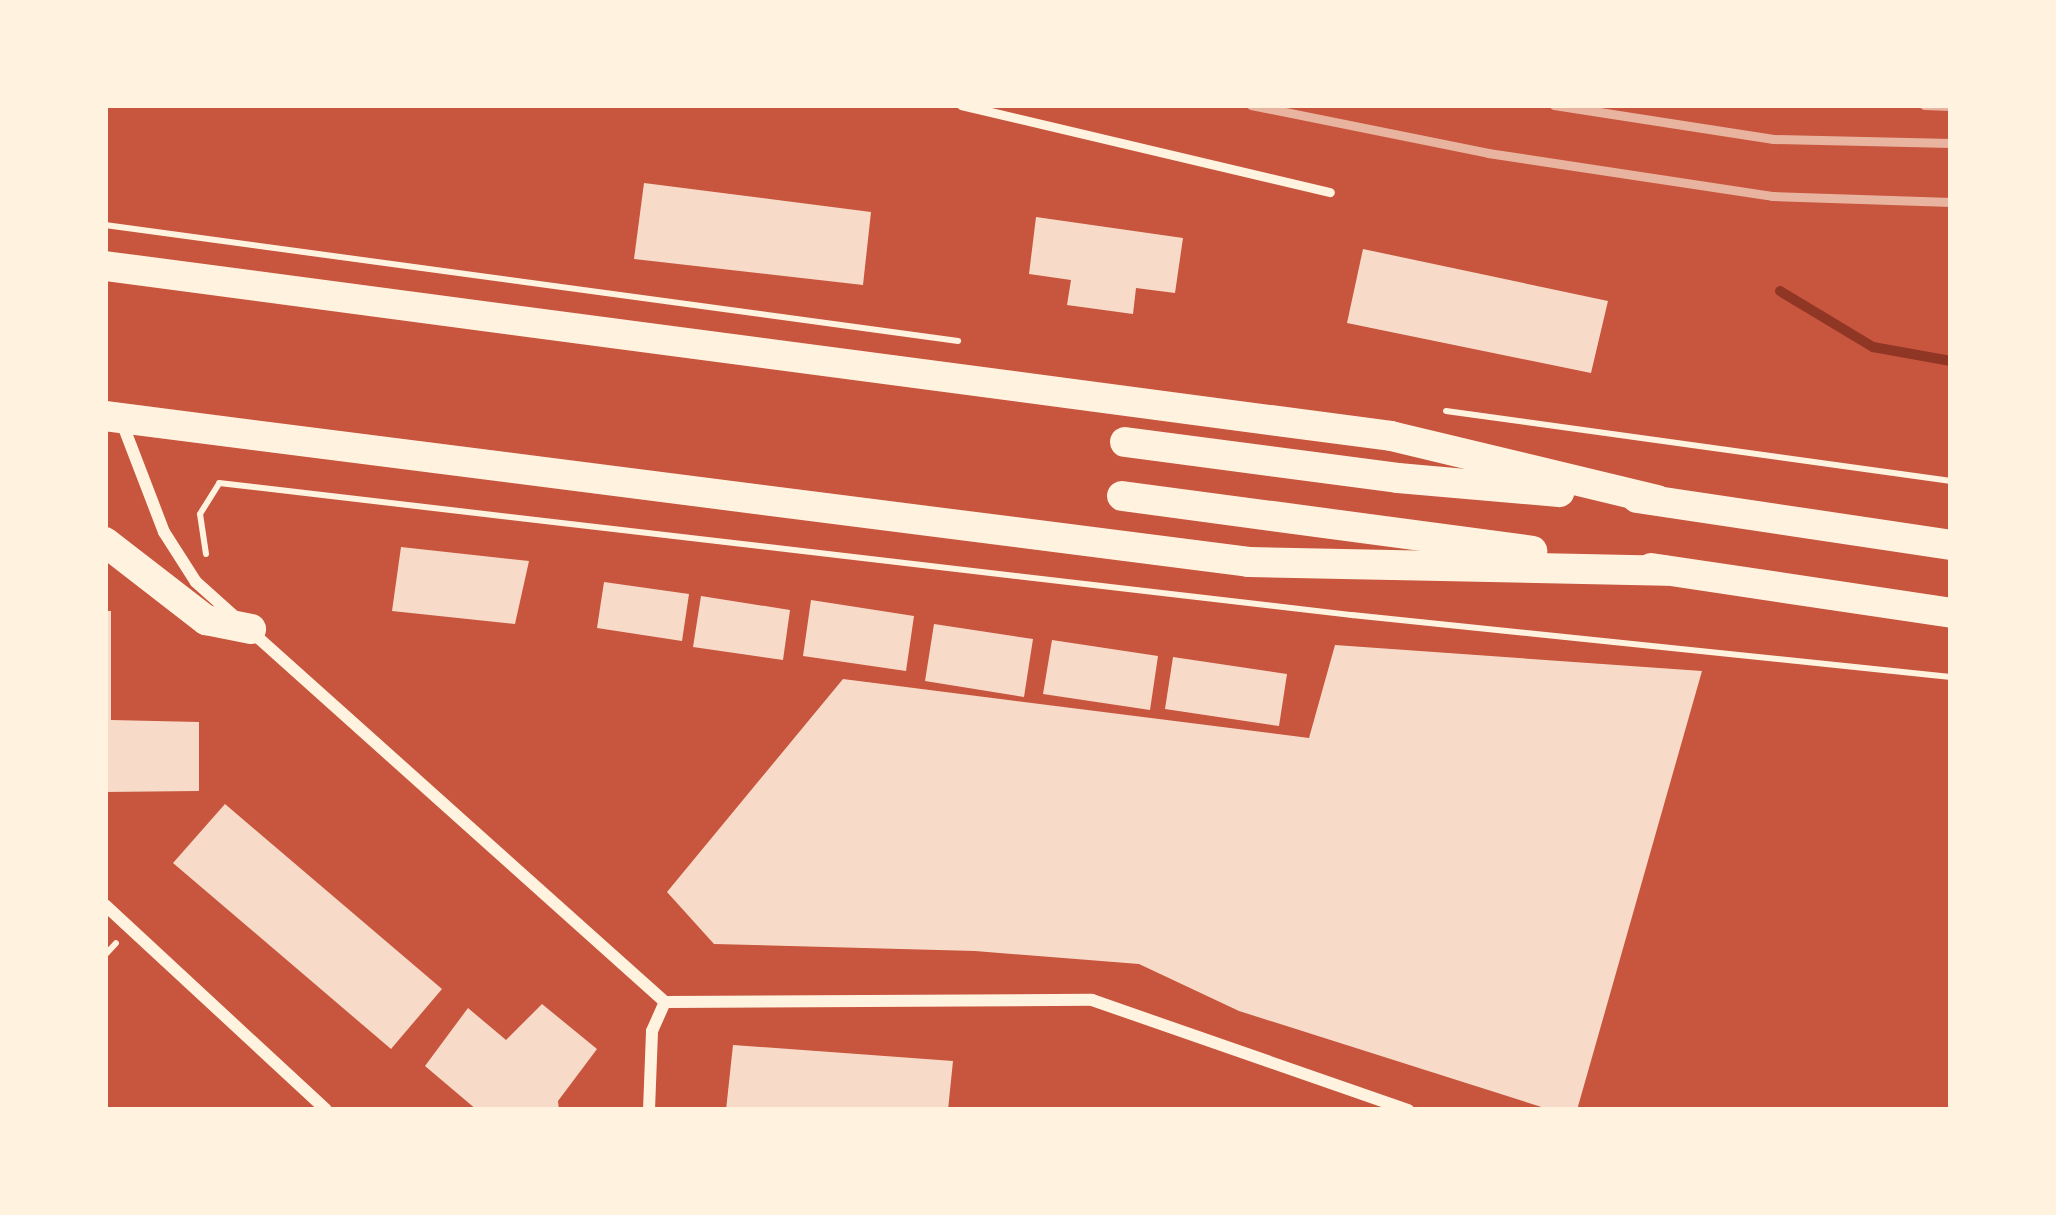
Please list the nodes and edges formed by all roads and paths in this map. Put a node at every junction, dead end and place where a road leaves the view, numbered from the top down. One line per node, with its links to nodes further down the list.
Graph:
1 (961, 105): 2 (lane)
2 (1330, 193)
3 (105, 266): 8 (main road)
4 (105, 390): 5 (main road)
5 (113, 417): 11 (main road); 12 (street)
6 (1124, 442): 8 (main road)
7 (1121, 496): 11 (main road)
8 (1658, 500): 10 (main road)
9 (105, 542): 14 (main road)
10 (1951, 545)
11 (1666, 571): 13 (main road)
12 (196, 582): 14 (street); 15 (path)
13 (1951, 613)
14 (251, 629): 17 (street)
15 (1951, 677)
16 (105, 904): 18 (street)
17 (665, 1002): 19 (street); 20 (street)
18 (326, 1110)
19 (649, 1110)
20 (1408, 1110)

